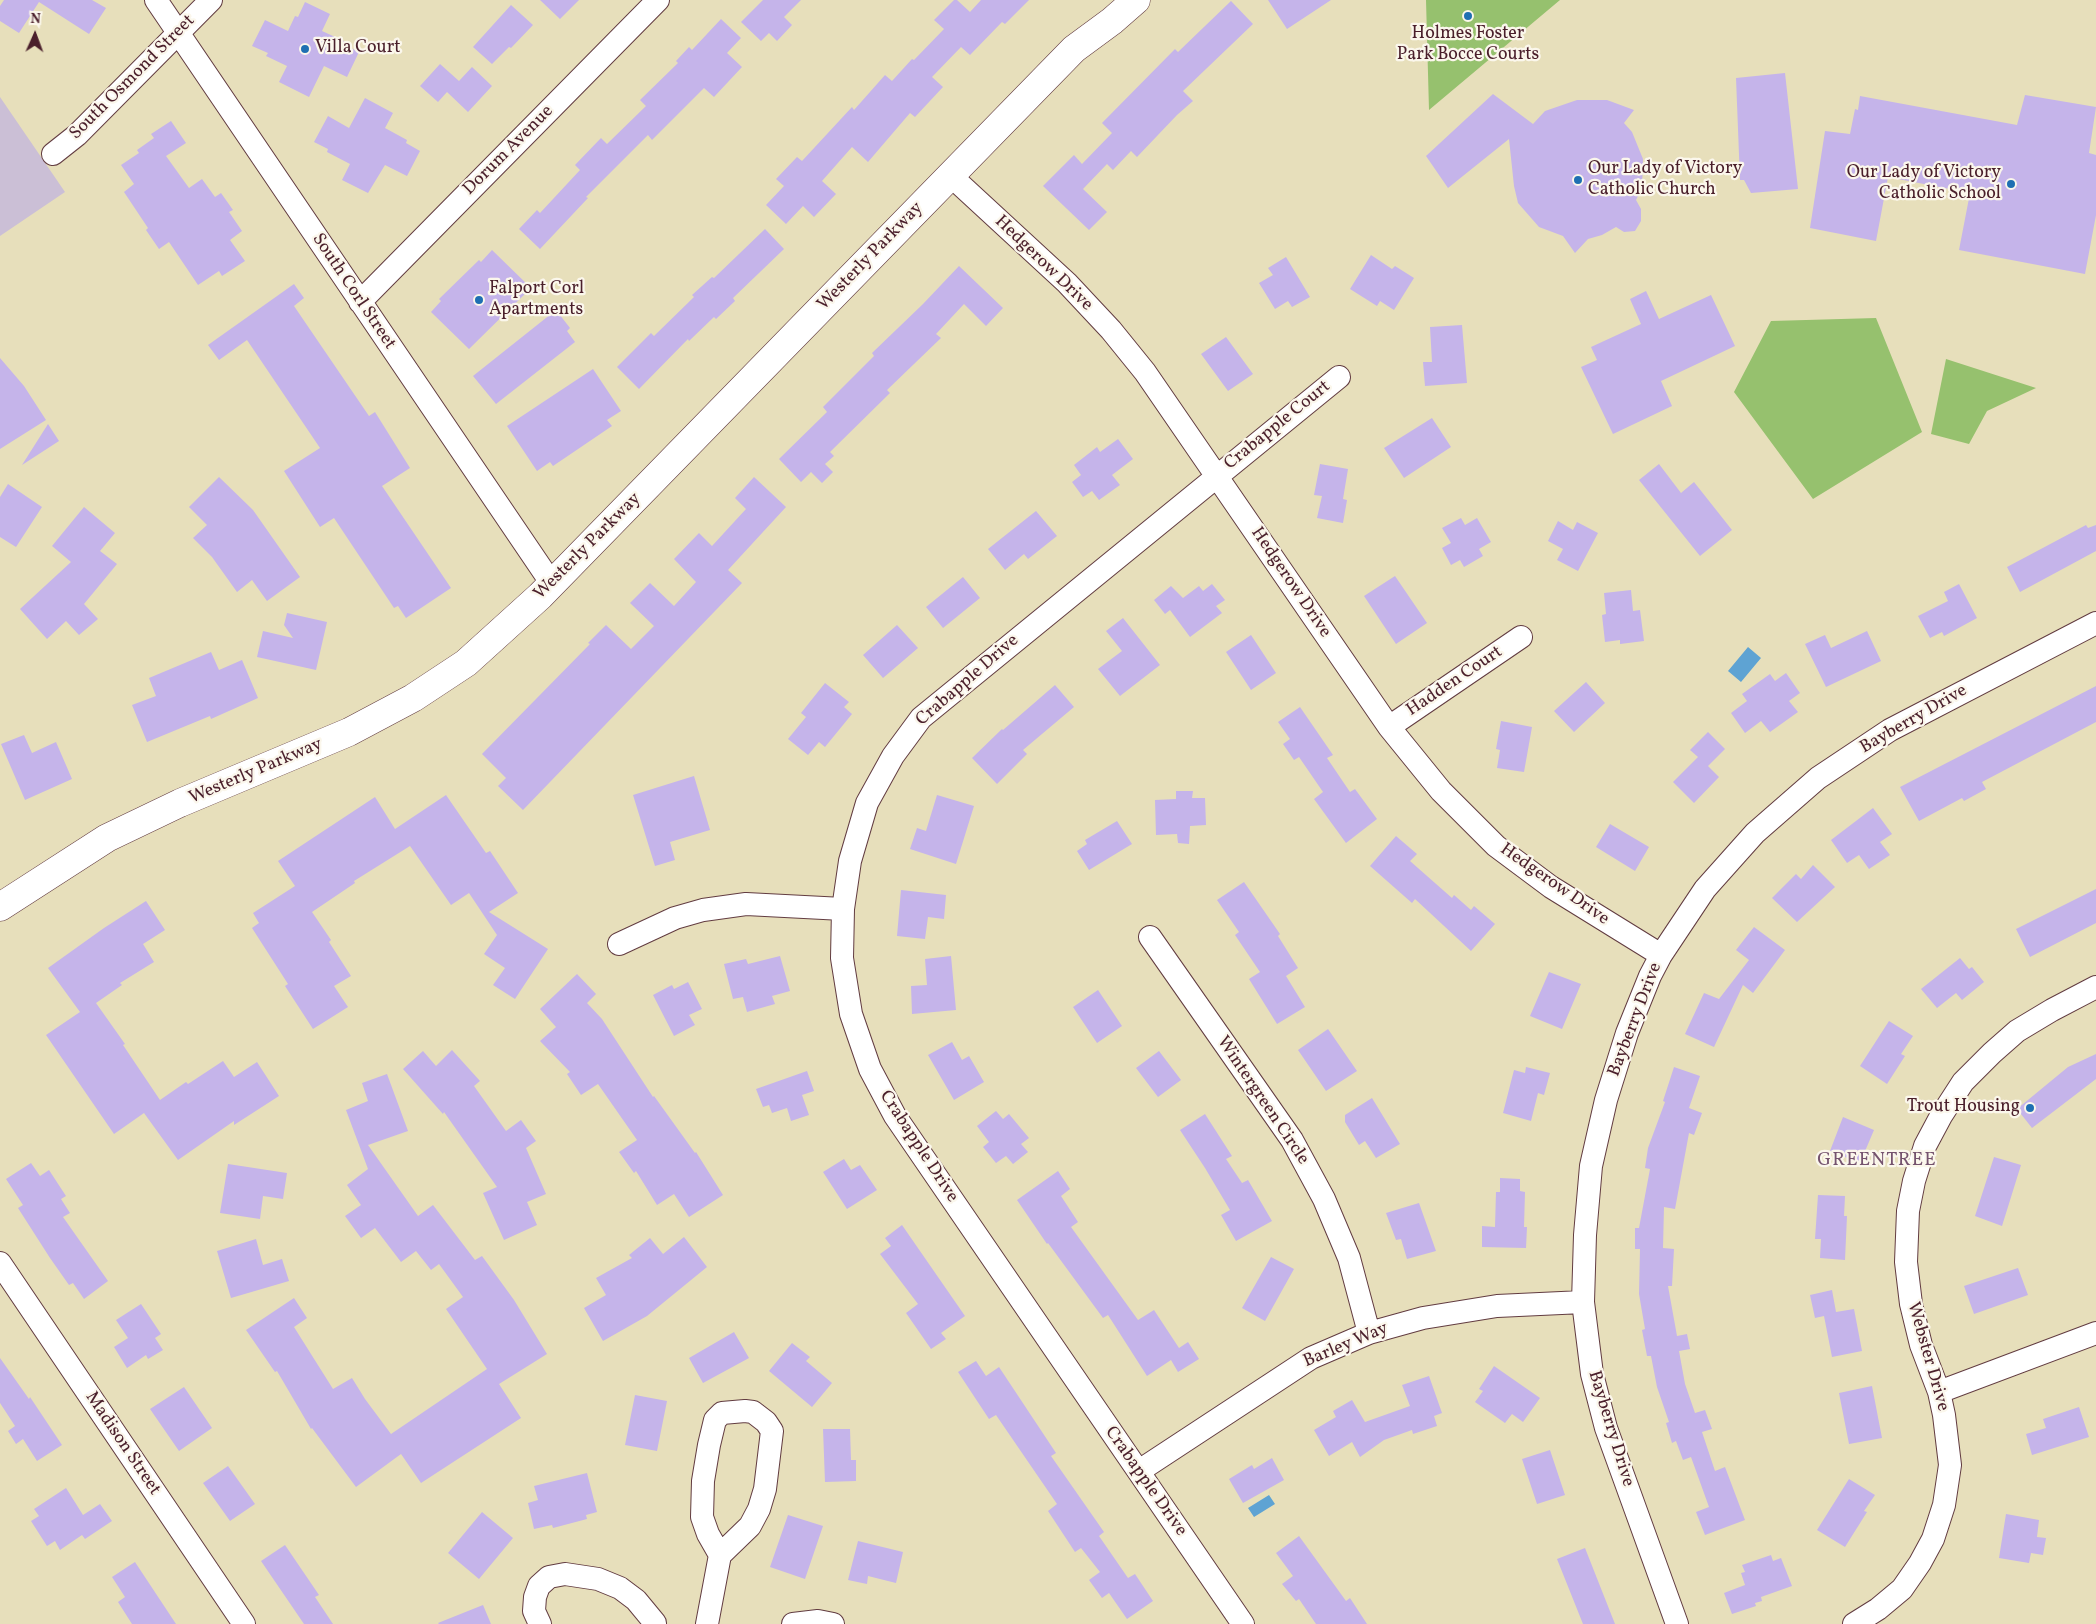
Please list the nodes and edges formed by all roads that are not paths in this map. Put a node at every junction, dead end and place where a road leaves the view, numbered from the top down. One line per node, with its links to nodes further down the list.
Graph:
1 (156, 0): 6 (street, South Corl Street)
2 (211, 0): 6 (street, South Osmond Street)
3 (658, 0): 10 (street, Dorum Avenue)
4 (1108, 0): 7 (main road, Westerly Parkway)
5 (1136, 0): 7 (main road, Westerly Parkway)
6 (178, 34): 8 (street, South Osmond Street); 10 (street, South Corl Street)
7 (1074, 49): 9 (main road, Westerly Parkway)
8 (53, 154)
9 (951, 176): 12 (street, Hedgerow Drive); 13 (main road, Westerly Parkway)
10 (360, 302): 13 (street, South Corl Street)
11 (1339, 377): 12 (street, Crabapple Court)
12 (1216, 475): 16 (street, Hedgerow Drive); 18 (street, Crabapple Drive)
13 (552, 584): 17 (main road, Westerly Parkway)
14 (2096, 623): 21 (street, Bayberry Drive)
15 (1520, 637): 16 (street, Hadden Court)
16 (1389, 727): 21 (street, Hedgerow Drive)
17 (0, 907)
18 (843, 909): 20 (street); 28 (street, Crabapple Drive)
19 (1150, 937): 25 (street, Wintergreen Circle)
20 (619, 944)
21 (1661, 954): 24 (street, Bayberry Drive)
22 (2096, 987): 27 (street, Webster Drive)
23 (0, 1263): 30 (street, Madison Street)
24 (1583, 1302): 25 (street, Barley Way); 37 (street, Bayberry Drive)
25 (1369, 1333): 28 (street, Barley Way)
26 (2096, 1333): 27 (street)
27 (1939, 1392): 38 (street, Webster Drive)
28 (1139, 1471): 36 (street, Crabapple Drive)
29 (720, 1555): 29 (street); 33 (street)
30 (244, 1624)
31 (540, 1624): 32 (street)
32 (657, 1624)
33 (707, 1624)
34 (793, 1624): 35 (street)
35 (833, 1624)
36 (1243, 1624)
37 (1677, 1624)
38 (1854, 1624)

